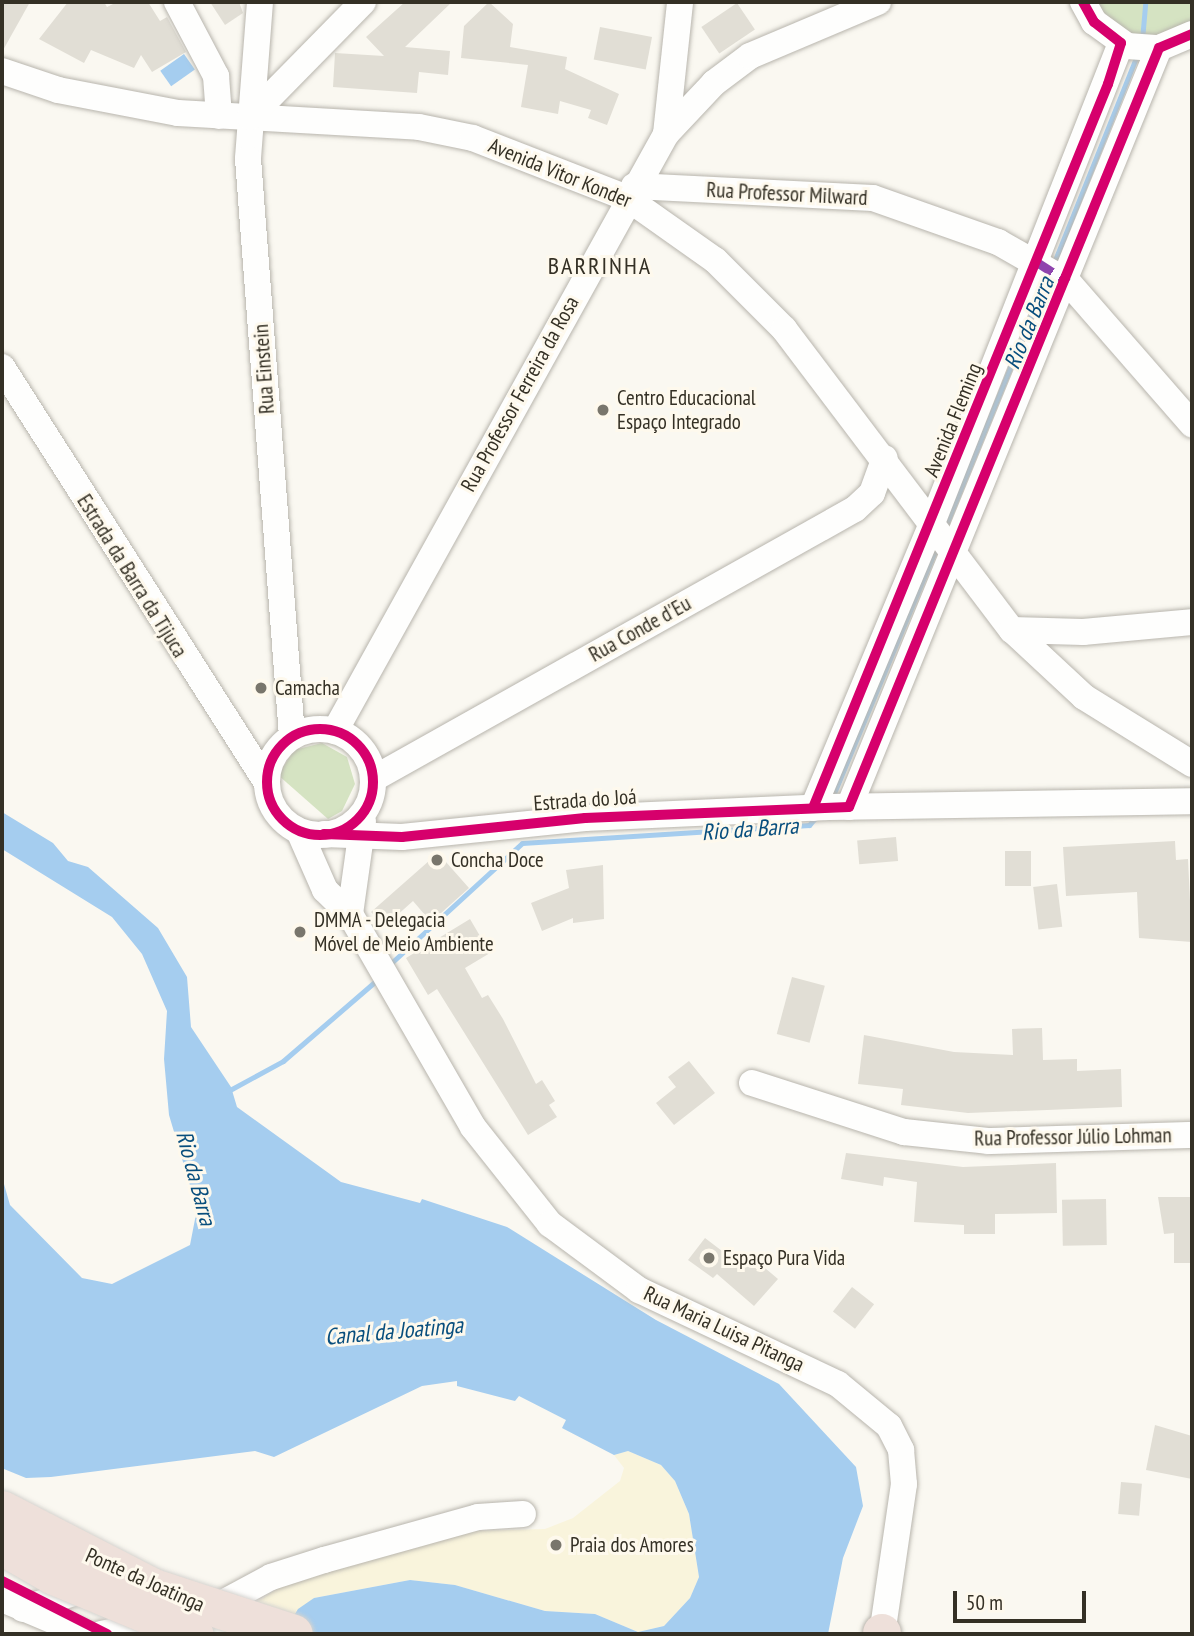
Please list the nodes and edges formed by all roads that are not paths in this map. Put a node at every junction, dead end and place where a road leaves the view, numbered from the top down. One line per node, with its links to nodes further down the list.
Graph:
1 (177, 2): 11 (street)
2 (260, 2): 12 (street, Rua Einstein)
3 (363, 2): 12 (street)
4 (680, 2): 13 (street)
5 (878, 2): 13 (street, Rua Professor Ferreira da Rosa)
6 (1083, 2): 8 (street)
7 (1192, 34): 9 (street)
8 (1124, 44): 9 (street); 15 (street, Avenida Fleming)
9 (1156, 49): 15 (street, Avenida Fleming)
10 (2, 71): 11 (street, Avenida Vitor Konder)
11 (219, 116): 12 (street, Avenida Vitor Konder)
12 (250, 117): 14 (street, Avenida Vitor Konder); 23 (street, Rua Einstein)
13 (666, 134): 14 (street, Rua Professor Ferreira da Rosa)
14 (631, 192): 15 (street, Rua Professor Milward); 18 (street, Avenida Vitor Konder); 22 (street, Rua Professor Ferreira da Rosa)
15 (1052, 272): 17 (street, Rua Professor Milward); 19 (street, Avenida Fleming); 19 (street, Avenida Fleming)
16 (2, 367): 26 (street, Estrada da Barra da Tijuca)
17 (1192, 424)
18 (885, 458): 19 (street, Avenida Vitor Konder); 25 (street, Rua Conde d'Eu)
19 (941, 542): 21 (street, Avenida Vitor Konder); 29 (street, Avenida Fleming); 29 (street, Avenida Fleming)
20 (1192, 622): 21 (street)
21 (1012, 630): 24 (street, Avenida Vitor Konder)
22 (335, 731): 23 (street); 25 (street)
23 (292, 736): 26 (street)
24 (1186, 760): 28 (street, Avenida Vitor Konder)
25 (373, 779): 30 (street)
26 (266, 782): 31 (street)
27 (1192, 802): 28 (street, Estrada do Joá)
28 (1165, 803): 29 (street, Estrada do Joá)
29 (831, 808): 32 (street, Estrada do Joá)
30 (365, 810): 31 (street); 32 (street)
31 (312, 832): 32 (street, Estrada do Joá); 34 (street, Rua Maria Luisa Pitanga)
32 (362, 838): 33 (street)
33 (354, 881): 34 (street); 35 (street)
34 (325, 890): 35 (street, Rua Maria Luisa Pitanga)
35 (350, 914): 48 (street, Rua Maria Luisa Pitanga)
36 (751, 1083): 37 (street, Rua Professor Júlio Lohman)
37 (1192, 1135)
38 (2, 1510): 47 (highway, Ponte da Joatinga, bridge)
39 (523, 1514): 43 (street)
40 (2, 1546): 43 (highway, Ponte da Joatinga, bridge)
41 (2, 1574): 46 (highway)
42 (12, 1604): 43 (street); 44 (street)
43 (187, 1626): 45 (street)
44 (85, 1634)
45 (101, 1634)
46 (131, 1634)
47 (294, 1634)
48 (882, 1634)

